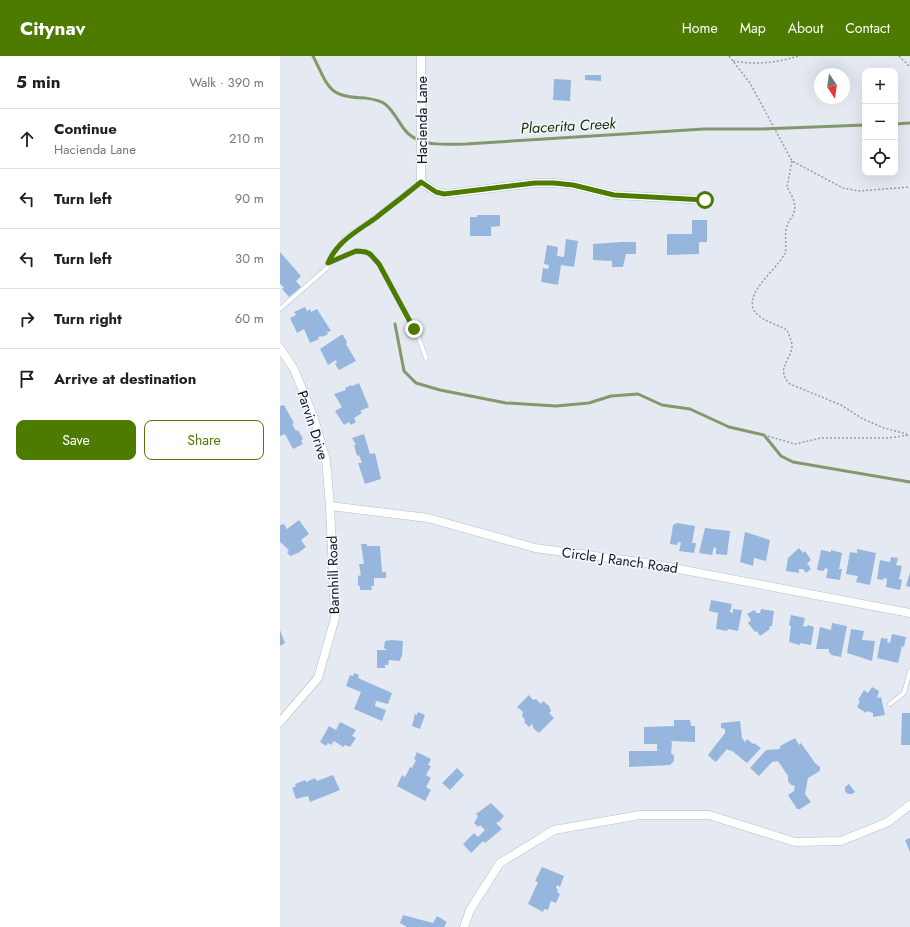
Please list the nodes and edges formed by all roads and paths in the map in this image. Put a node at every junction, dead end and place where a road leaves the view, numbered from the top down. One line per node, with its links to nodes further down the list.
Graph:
1 (421, 56): 8 (street, Hacienda Lane)
2 (729, 56): 5 (path)
3 (799, 56): 5 (path)
4 (899, 56): 6 (path)
5 (733, 61): 7 (path)
6 (910, 67)
7 (792, 161): 9 (path); 15 (path)
8 (421, 182): 10 (street, Hacienda Lane); 11 (lane)
9 (910, 187)
10 (705, 200)
11 (328, 263): 12 (lane); 14 (lane)
12 (280, 309)
13 (280, 348): 17 (street, Parvin Drive)
14 (426, 358)
15 (909, 434): 16 (path)
16 (764, 435)
17 (330, 506): 18 (street, Circle J Ranch Road); 21 (street, Barnhill Road)
18 (910, 613)
19 (910, 671): 20 (lane)
20 (890, 704)
21 (280, 722)
22 (910, 805): 23 (street)
23 (464, 927)

